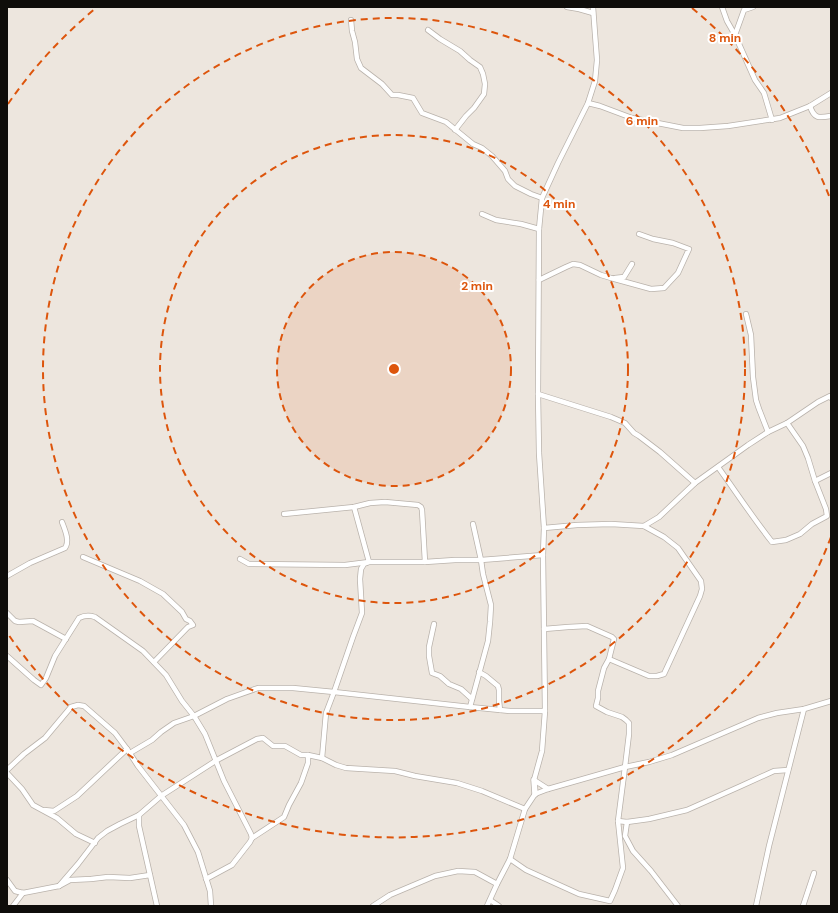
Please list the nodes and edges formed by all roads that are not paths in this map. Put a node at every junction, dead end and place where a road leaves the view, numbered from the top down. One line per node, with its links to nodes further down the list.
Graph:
1 (568, 7): 5 (street)
2 (592, 7): 5 (street)
3 (722, 7): 8 (street)
4 (753, 7): 8 (street)
5 (593, 13): 10 (street)
6 (351, 20): 14 (street)
7 (428, 30): 14 (street)
8 (735, 35): 13 (street)
9 (831, 93): 11 (street)
10 (588, 103): 13 (street); 15 (street)
11 (810, 106): 12 (street); 13 (street)
12 (831, 116)
13 (772, 120)
14 (455, 130): 15 (street)
15 (542, 198): 17 (street)
16 (482, 214): 17 (street)
17 (539, 229): 21 (street)
18 (639, 234): 20 (street)
19 (632, 264): 20 (street)
20 (611, 278): 21 (street)
21 (539, 280): 23 (street)
22 (746, 314): 26 (street)
23 (538, 394): 30 (street); 36 (street)
24 (830, 396): 25 (street)
25 (787, 423): 26 (street); 29 (street)
26 (768, 432): 27 (street)
27 (718, 467): 29 (street); 30 (street)
28 (831, 473): 29 (street)
29 (815, 481)
30 (695, 483): 35 (street)
31 (354, 507): 32 (street); 41 (street); 42 (street)
32 (284, 514)
33 (62, 522): 43 (street)
34 (473, 524): 40 (street)
35 (644, 526): 36 (street); 49 (street)
36 (544, 528): 37 (street)
37 (543, 555): 40 (street); 46 (street)
38 (83, 557): 50 (street)
39 (240, 559): 41 (street)
40 (481, 560): 42 (street); 51 (street)
41 (368, 562): 42 (street); 54 (street)
42 (425, 562)
43 (7, 576)
44 (7, 613): 47 (street)
45 (434, 624): 55 (street)
46 (544, 629): 49 (street); 60 (street)
47 (66, 638): 48 (street); 50 (street)
48 (7, 656)
49 (609, 659): 66 (street)
50 (154, 662): 61 (street)
51 (482, 663): 52 (street); 53 (street)
52 (479, 672): 53 (street); 55 (street)
53 (486, 676): 59 (street)
54 (334, 692): 57 (street); 61 (street); 64 (street)
55 (472, 699): 57 (street)
56 (831, 701): 58 (street)
57 (470, 707): 59 (street)
58 (804, 709): 66 (street); 68 (street)
59 (500, 710): 60 (street)
60 (545, 711): 70 (street)
61 (194, 716): 62 (street); 65 (street)
62 (128, 751): 67 (street); 73 (street); 74 (street)
63 (308, 755): 64 (street); 65 (street); 79 (street)
64 (322, 758): 75 (street)
65 (215, 761): 73 (street); 79 (street)
66 (625, 767): 71 (street); 77 (street)
67 (7, 770)
68 (788, 770): 78 (street); 97 (street)
69 (7, 773): 74 (street)
70 (534, 780): 71 (street); 72 (street)
71 (548, 789): 72 (street)
72 (535, 794): 75 (street)
73 (161, 796): 76 (street); 84 (street)
74 (40, 809): 80 (street)
75 (525, 809): 81 (street)
76 (139, 815): 80 (street); 83 (street)
77 (618, 821): 78 (street); 81 (street)
78 (627, 822): 96 (street)
79 (252, 838): 84 (street)
80 (94, 843): 87 (street)
81 (510, 859): 86 (street)
82 (814, 873): 98 (street)
83 (150, 875): 87 (street); 92 (street)
84 (206, 879): 93 (street)
85 (7, 880): 88 (street)
86 (497, 884): 89 (street); 90 (street)
87 (59, 886): 88 (street)
88 (23, 893): 91 (street)
89 (490, 900): 94 (street); 95 (street)
90 (375, 905)
91 (13, 906)
92 (157, 906)
93 (211, 906)
94 (488, 906)
95 (499, 906)
96 (678, 906)
97 (756, 906)
98 (803, 906)

